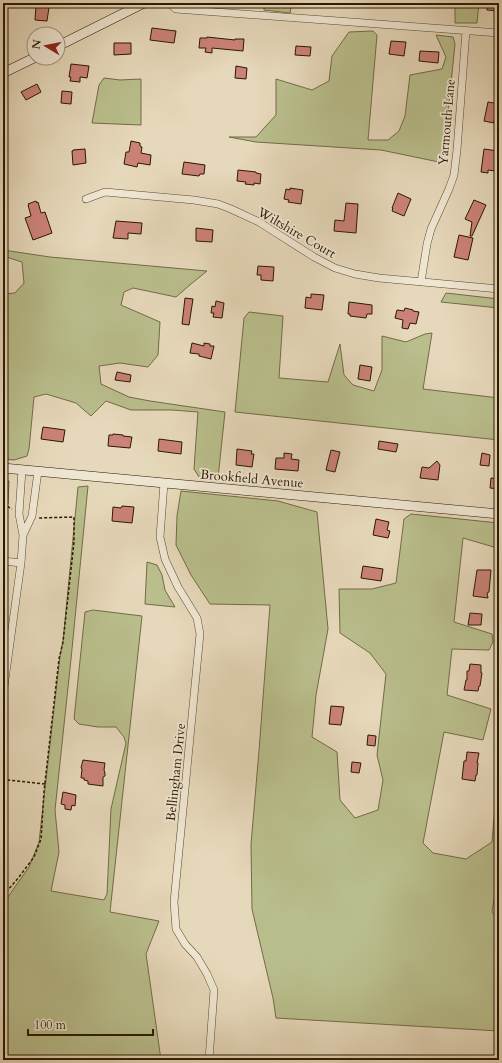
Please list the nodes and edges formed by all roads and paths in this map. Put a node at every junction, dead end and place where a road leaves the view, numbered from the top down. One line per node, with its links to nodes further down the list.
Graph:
1 (144, 3): 5 (main road)
2 (169, 3): 3 (street)
3 (466, 31): 4 (street); 9 (street, Yarmouth Lane)
4 (499, 33)
5 (66, 42)
6 (26, 62): 7 (main road)
7 (3, 73)
8 (86, 198): 9 (street, Wiltshire Court)
9 (421, 282): 10 (street, Wiltshire Court)
10 (499, 289)
11 (3, 468): 12 (main road, Brookfield Avenue)
12 (22, 470): 13 (main road, Brookfield Avenue); 16 (street)
13 (38, 471): 14 (main road, Brookfield Avenue); 17 (street)
14 (164, 483): 18 (main road, Brookfield Avenue); 27 (street, Bellingham Drive)
15 (3, 504): 16 (path)
16 (16, 509): 17 (street); 20 (street)
17 (33, 510): 20 (street)
18 (499, 514)
19 (38, 518): 25 (path)
20 (23, 535): 22 (street)
21 (3, 561): 22 (street)
22 (21, 563): 23 (street)
23 (3, 694)
24 (3, 783): 25 (path)
25 (45, 784): 26 (path)
26 (3, 896)
27 (209, 1060)

